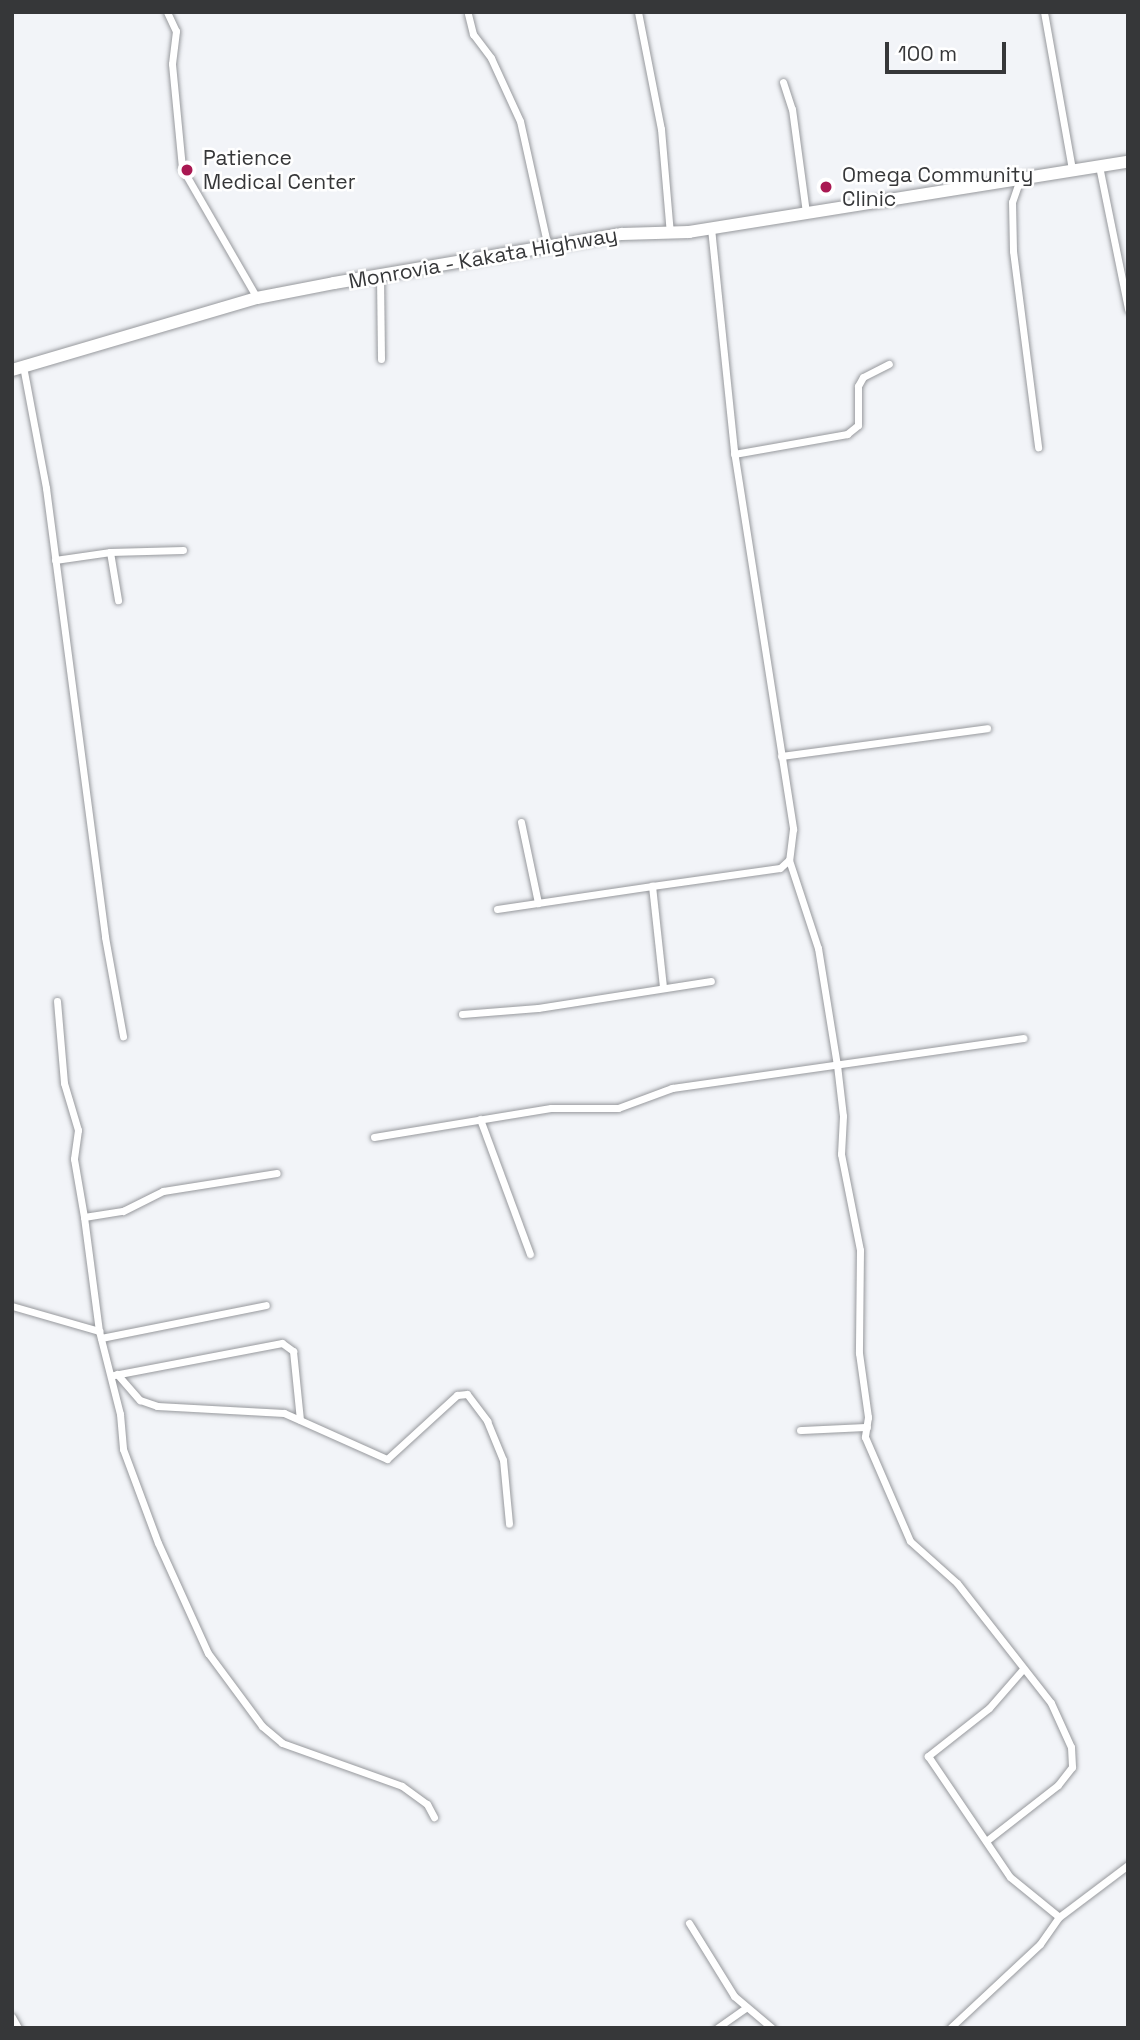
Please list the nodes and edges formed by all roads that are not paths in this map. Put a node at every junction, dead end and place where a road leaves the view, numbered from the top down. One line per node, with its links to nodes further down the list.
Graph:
1 (167, 12): 15 (street)
2 (638, 12): 12 (street)
3 (1044, 12): 8 (street)
4 (468, 14): 13 (street)
5 (783, 82): 10 (street)
6 (1128, 162): 7 (highway, Monrovia - Kakata Highway)
7 (1099, 166): 8 (highway, Monrovia - Kakata Highway); 16 (street)
8 (1073, 169): 9 (highway, Monrovia - Kakata Highway)
9 (1020, 178): 10 (highway, Monrovia - Kakata Highway); 20 (street)
10 (806, 213): 11 (highway, Monrovia - Kakata Highway)
11 (711, 228): 12 (highway, Monrovia - Kakata Highway); 21 (street)
12 (670, 235): 13 (highway, Monrovia - Kakata Highway)
13 (548, 247): 14 (highway, Monrovia - Kakata Highway)
14 (380, 276): 15 (highway, Monrovia - Kakata Highway); 17 (street)
15 (257, 298): 19 (highway, Monrovia - Kakata Highway)
16 (1128, 309)
17 (382, 359)
18 (889, 364): 21 (street)
19 (18, 368): 24 (street)
20 (1038, 447)
21 (734, 454): 27 (street)
22 (183, 550): 23 (street)
23 (110, 552): 24 (street); 25 (street)
24 (55, 560): 37 (street)
25 (118, 600)
26 (987, 728): 27 (street)
27 (781, 756): 29 (street)
28 (520, 822): 31 (street)
29 (789, 860): 30 (street); 39 (street)
30 (652, 886): 31 (street); 34 (street)
31 (538, 902): 32 (street)
32 (497, 909)
33 (712, 981): 34 (street)
34 (663, 987): 36 (street)
35 (57, 1001): 43 (street)
36 (462, 1014)
37 (123, 1036)
38 (1023, 1038): 39 (street)
39 (837, 1065): 40 (street); 50 (street)
40 (480, 1119): 41 (street); 44 (street)
41 (374, 1137)
42 (277, 1173): 43 (street)
43 (84, 1217): 47 (street)
44 (530, 1254)
45 (266, 1305): 47 (street)
46 (12, 1306): 47 (street)
47 (100, 1334): 48 (street)
48 (113, 1375): 49 (street); 49 (street); 54 (street)
49 (300, 1420): 52 (street)
50 (867, 1427): 51 (street); 53 (street)
51 (800, 1430)
52 (509, 1524)
53 (1023, 1669): 55 (street); 55 (street)
54 (434, 1817)
55 (986, 1841): 57 (street)
56 (1128, 1865): 57 (street)
57 (1059, 1917): 64 (street)
58 (690, 1923): 59 (street)
59 (746, 2008): 62 (street); 63 (street)
60 (12, 2017): 61 (street)
61 (19, 2028)
62 (717, 2028)
63 (772, 2028)
64 (950, 2028)

